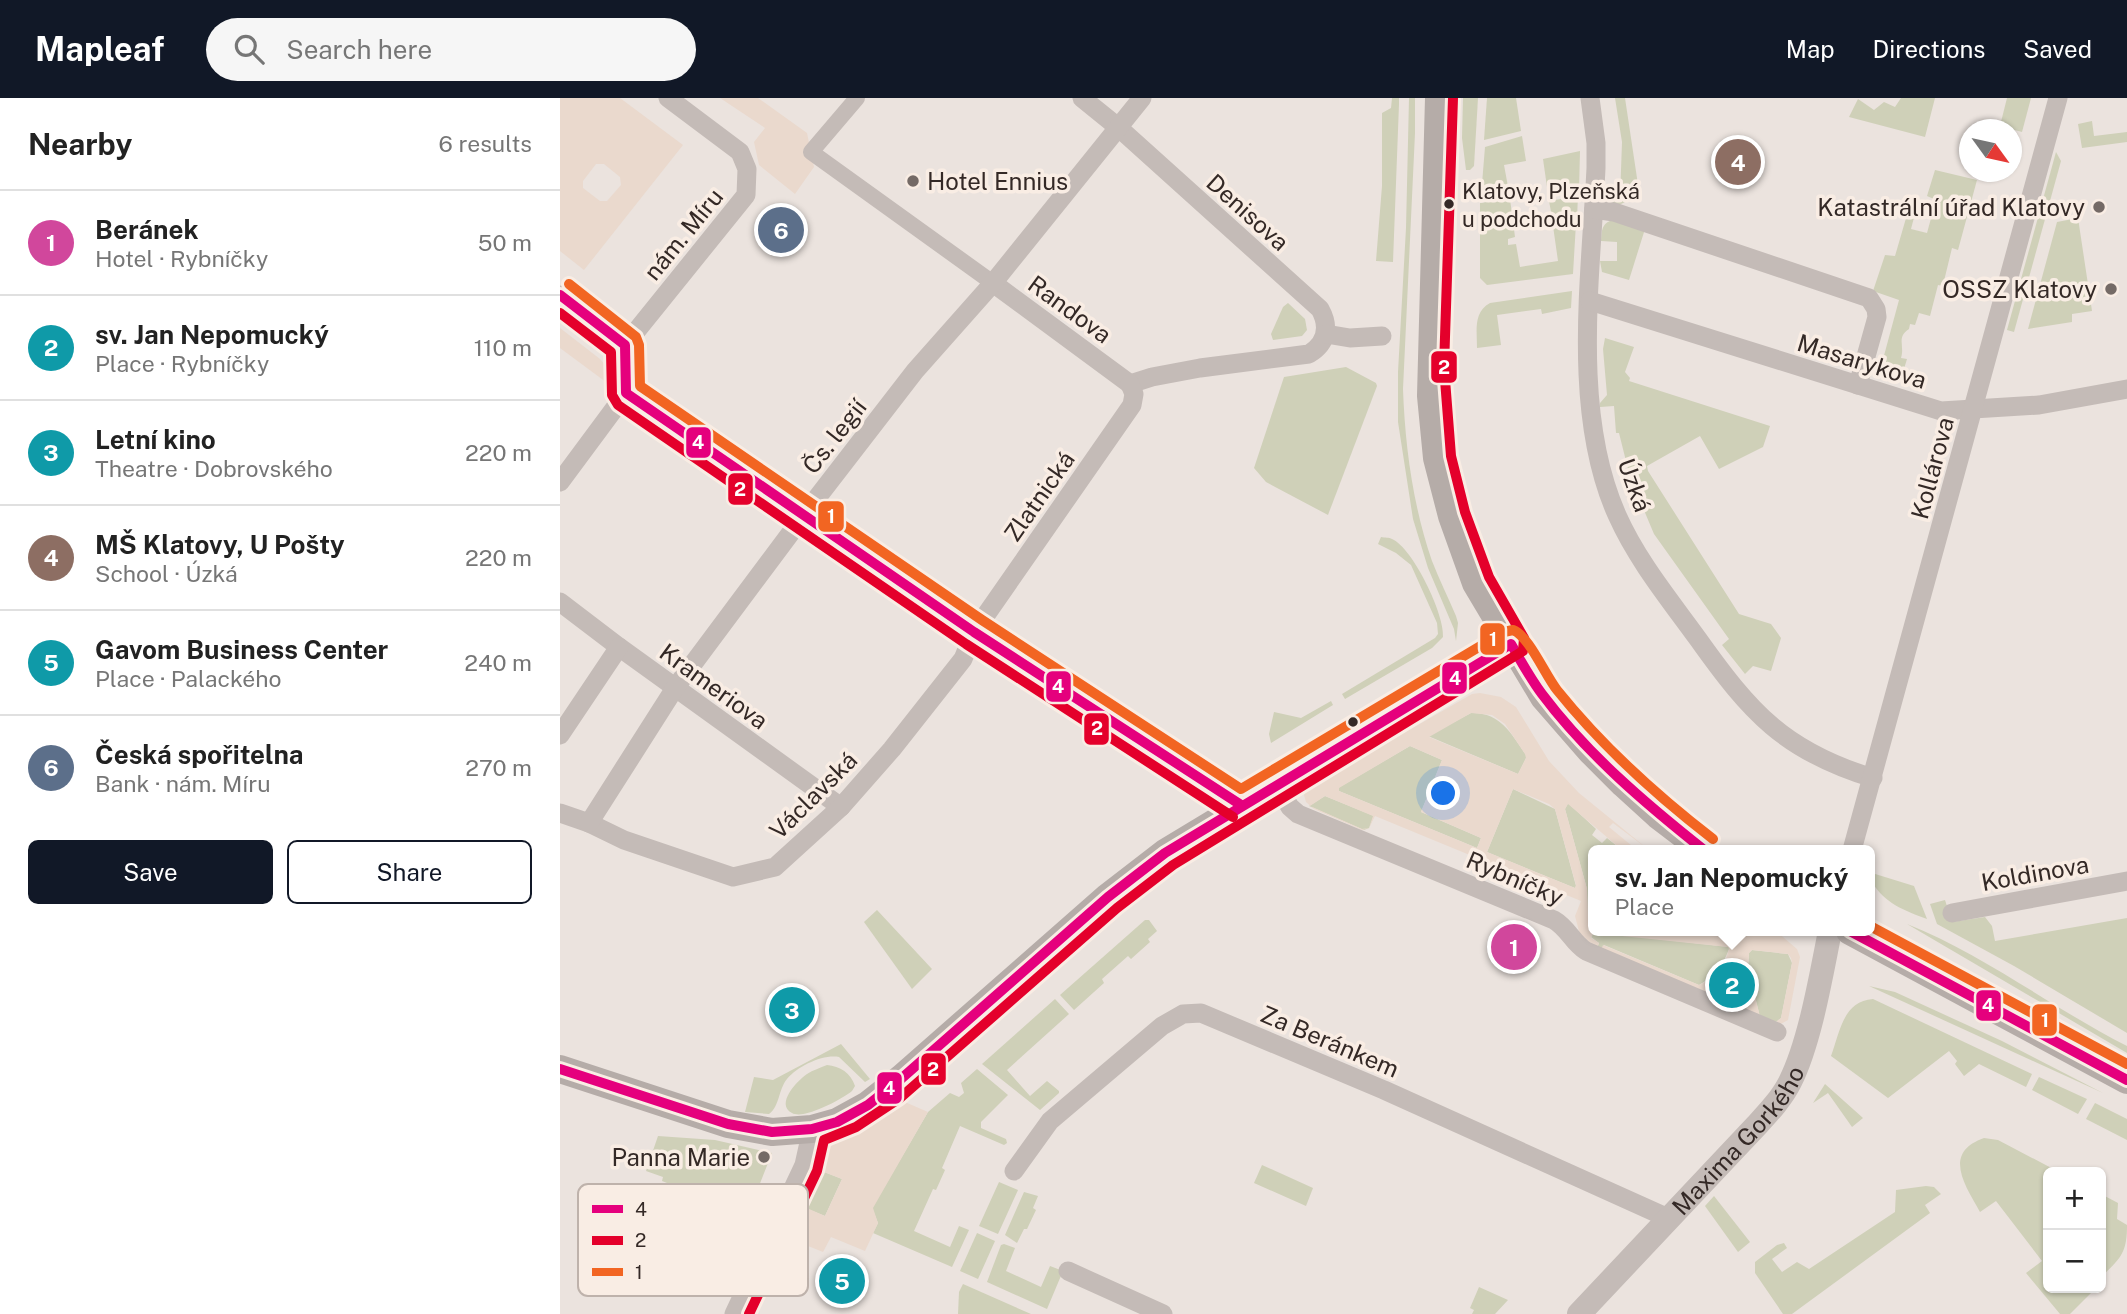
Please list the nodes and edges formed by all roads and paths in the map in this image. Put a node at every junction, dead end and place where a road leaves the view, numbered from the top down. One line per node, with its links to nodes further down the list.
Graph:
1 (668, 98): 15 (street, nám. Míru)
2 (858, 98): 10 (street, Randova)
3 (1082, 98): 8 (street, Denisova)
4 (1142, 98): 8 (street, Čs. legií)
5 (1438, 98): 25 (main road)
6 (1590, 98): 9 (street, Úzká)
7 (2057, 98): 20 (street, Kollárova)
8 (1119, 128): 10 (street, Čs. legií); 13 (street, Denisova)
9 (1594, 209): 12 (street, Úzká); 17 (street)
10 (993, 283): 16 (street, Randova); 22 (street, Čs. legií)
11 (560, 295): 15 (street)
12 (1590, 301): 17 (street, Masarykova); 29 (street, Úzká)
13 (1326, 334): 14 (street); 16 (street)
14 (1381, 336)
15 (625, 345): 19 (street)
16 (1130, 384): 24 (street, Zlatnická)
17 (1858, 385): 20 (street, Masarykova)
18 (2127, 389): 20 (street, Masarykova)
19 (626, 393): 21 (street); 22 (street)
20 (1973, 410): 29 (street, Kollárova)
21 (560, 482)
22 (804, 516): 24 (street); 27 (street, Čs. legií)
23 (560, 602): 26 (street, Krameriova)
24 (974, 632): 31 (street); 32 (street, Václavská)
25 (1511, 644): 30 (main road); 35 (main road)
26 (619, 648): 27 (street, Krameriova); 28 (street)
27 (676, 688): 32 (street, Krameriova); 34 (street, Čs. legií)
28 (560, 735)
29 (1873, 778): 36 (street, Kollárova)
30 (1276, 784): 31 (main road); 41 (street, Rybníčky)
31 (1241, 805): 44 (main road)
32 (841, 807): 34 (street, Václavská)
33 (560, 813): 34 (street, Václavská)
34 (589, 823)
35 (1697, 845)
36 (1853, 845)
37 (2127, 881): 38 (street, Koldinova)
38 (1952, 913)
39 (1829, 936): 47 (street, Maxima Gorkého)
40 (1859, 936): 43 (main road)
41 (1777, 1032)
42 (560, 1069): 44 (main road)
43 (2127, 1080)
44 (812, 1129): 46 (street)
45 (1013, 1171): 47 (street, Za Beránkem)
46 (795, 1184)
47 (1668, 1218): 52 (street, Maxima Gorkého)
48 (1068, 1271): 51 (street)
49 (742, 1296): 50 (street)
50 (734, 1314)
51 (1163, 1314)
52 (1579, 1314)

